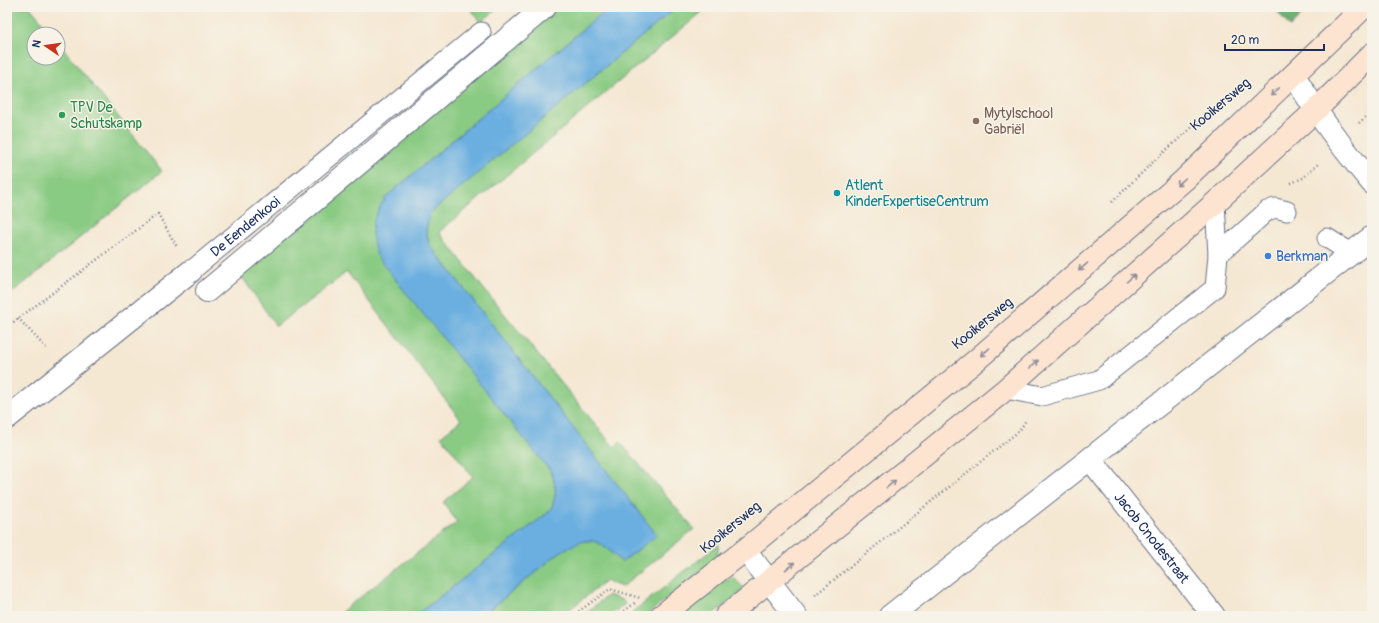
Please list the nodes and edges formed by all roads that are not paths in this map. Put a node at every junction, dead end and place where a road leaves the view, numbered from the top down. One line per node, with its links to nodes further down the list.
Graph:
1 (545, 7): 15 (street, De Eendenkooi)
2 (1364, 7): 5 (street, Kooikersweg)
3 (481, 32): 14 (lane, De Eendenkooi)
4 (1372, 54): 6 (street)
5 (1294, 75): 6 (street); 19 (street, Kooikersweg, one-way to 19)
6 (1315, 111): 7 (street); 8 (street)
7 (1372, 183)
8 (1216, 203): 13 (lane); 16 (street, one-way to 8)
9 (1287, 212): 13 (lane)
10 (1372, 237): 12 (street)
11 (1327, 238): 12 (lane)
12 (1351, 253): 18 (street)
13 (1218, 255): 16 (lane)
14 (191, 271): 17 (street, De Eendenkooi)
15 (207, 292)
16 (1006, 389): 20 (street, one-way to 16)
17 (7, 418)
18 (1090, 459): 24 (street); 25 (street, Jacob Cnodestraat)
19 (745, 550): 20 (street); 21 (street, Kooikersweg)
20 (770, 582): 22 (street); 23 (street)
21 (661, 616)
22 (726, 616)
23 (796, 616)
24 (890, 616)
25 (1214, 616)

